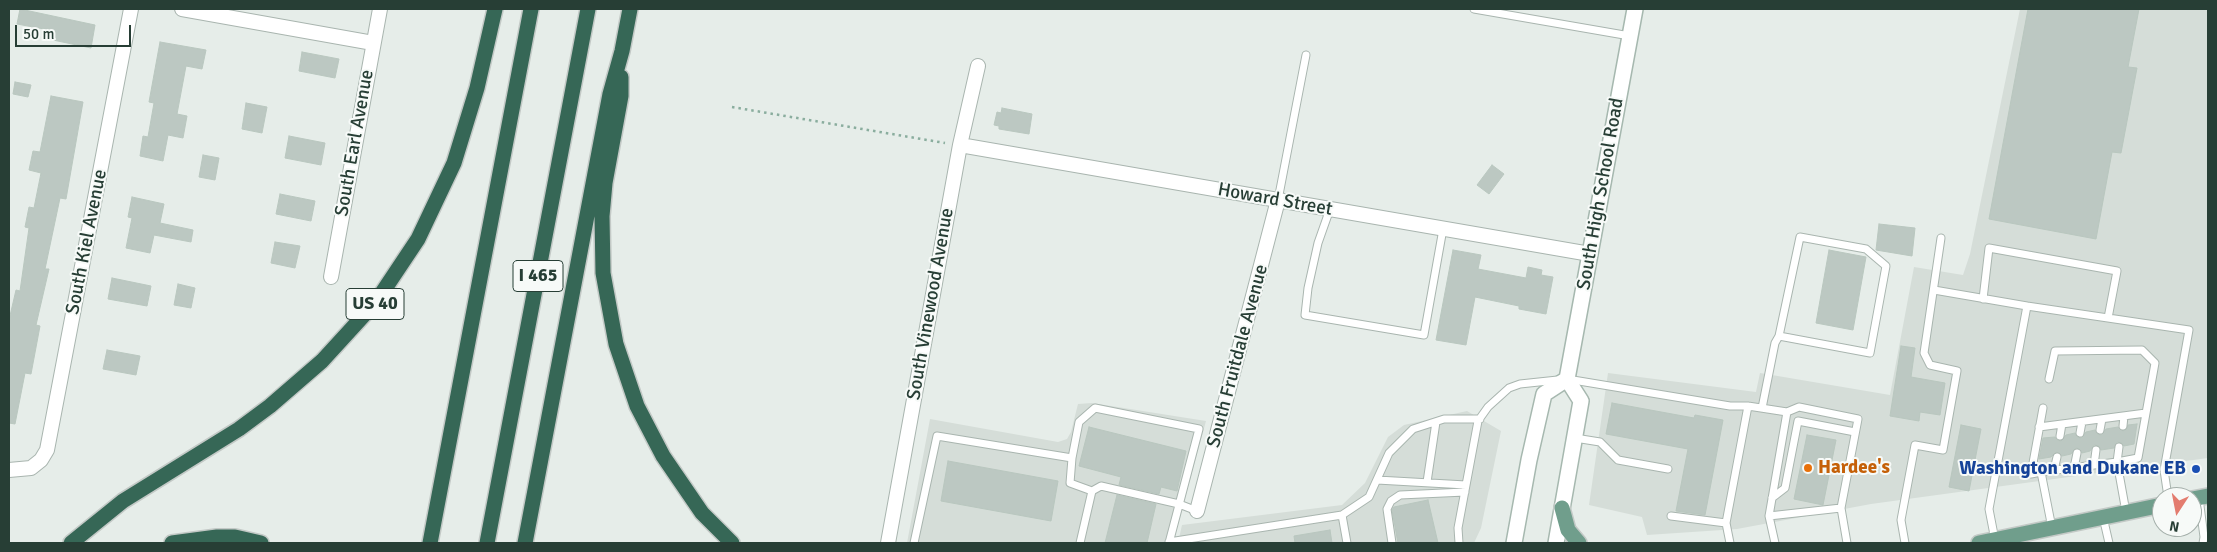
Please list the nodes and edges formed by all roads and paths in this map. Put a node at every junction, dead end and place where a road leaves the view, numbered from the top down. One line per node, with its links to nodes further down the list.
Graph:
1 (131, 9): 57 (street, South Kiel Avenue)
2 (182, 9): 11 (street)
3 (380, 9): 11 (street, South Earl Avenue)
4 (496, 9): 81 (highway, US 40)
5 (531, 9): 84 (highway)
6 (588, 9): 85 (highway, I 465)
7 (630, 9): 12 (highway)
8 (1474, 9): 10 (lane)
9 (1635, 9): 10 (street, South High School Road)
10 (1630, 36): 21 (street, South High School Road)
11 (373, 43): 22 (street, South Earl Avenue)
12 (622, 51): 86 (highway); 87 (highway)
13 (1306, 55): 17 (lane)
14 (978, 66): 16 (street, South Vinewood Avenue)
15 (732, 107): 16 (path)
16 (960, 145): 17 (street, Howard Street); 88 (street, South Vinewood Avenue)
17 (1278, 200): 18 (street, Howard Street); 70 (street, South Fruitdale Avenue)
18 (1330, 209): 19 (street, Howard Street); 19 (lane)
19 (1443, 229): 21 (street, Howard Street)
20 (1941, 238): 23 (lane)
21 (1590, 254): 28 (street, South High School Road)
22 (331, 277)
23 (1934, 290): 24 (lane); 101 (lane)
24 (1982, 299): 25 (lane); 26 (lane)
25 (2027, 306): 26 (lane); 80 (lane)
26 (2108, 318): 62 (lane)
27 (1779, 336): 27 (lane); 31 (lane)
28 (1567, 379): 30 (lane); 36 (lane); 47 (street); 95 (street)
29 (2049, 379): 34 (lane)
30 (1748, 406): 31 (lane); 77 (lane)
31 (1762, 408): 33 (lane)
32 (2043, 408): 42 (lane)
33 (1788, 412): 44 (lane); 65 (lane)
34 (2146, 413): 35 (lane); 53 (lane)
35 (2124, 416): 37 (lane); 41 (lane)
36 (1480, 419): 38 (lane); 63 (lane)
37 (2102, 419): 39 (lane); 43 (lane)
38 (1436, 422): 60 (lane); 61 (lane)
39 (2082, 422): 40 (lane); 45 (lane)
40 (2062, 424): 42 (lane); 46 (lane)
41 (2123, 426)
42 (2039, 427): 59 (lane)
43 (2100, 430)
44 (1855, 432): 65 (lane); 69 (lane)
45 (2080, 432)
46 (2060, 436)
47 (1575, 438): 56 (lane); 68 (street)
48 (2119, 447): 53 (lane)
49 (2096, 450): 54 (lane)
50 (2077, 453): 55 (lane)
51 (2057, 457): 58 (lane)
52 (1072, 458): 64 (lane); 66 (lane); 89 (lane)
53 (2116, 462): 54 (lane); 71 (lane)
54 (2094, 465): 55 (lane)
55 (2074, 468): 58 (lane)
56 (1668, 469)
57 (9, 470)
58 (2054, 470): 59 (lane)
59 (2041, 472): 78 (lane)
60 (1377, 480): 61 (lane); 72 (lane)
61 (1427, 482): 63 (lane)
62 (2167, 487)
63 (1466, 489): 93 (lane); 94 (lane)
64 (1092, 491): 66 (lane); 90 (lane)
65 (1772, 498): 74 (lane)
66 (1179, 504): 70 (lane); 91 (lane)
67 (2152, 506): 71 (main road)
68 (1562, 508): 96 (street); 97 (main road)
69 (1841, 508): 74 (lane); 100 (lane)
70 (1198, 511)
71 (2126, 512): 75 (main road)
72 (1342, 515): 91 (lane); 92 (lane)
73 (1671, 516): 77 (lane)
74 (1769, 516): 99 (lane)
75 (2103, 517): 78 (main road); 103 (lane)
76 (2202, 517): 104 (lane)
77 (1726, 523): 98 (lane)
78 (2052, 528): 79 (main road)
79 (2018, 539): 80 (main road)
80 (1995, 540): 102 (main road)
81 (71, 543)
82 (172, 543): 83 (highway)
83 (261, 543)
84 (430, 543)
85 (487, 543)
86 (525, 543)
87 (732, 543)
88 (888, 543)
89 (914, 543)
90 (1080, 543)
91 (1169, 543)
92 (1347, 543)
93 (1392, 543)
94 (1459, 543)
95 (1514, 543)
96 (1556, 543)
97 (1579, 543)
98 (1730, 543)
99 (1775, 543)
100 (1847, 543)
101 (1905, 543)
102 (1979, 543)
103 (2109, 543)
104 (2203, 543)

